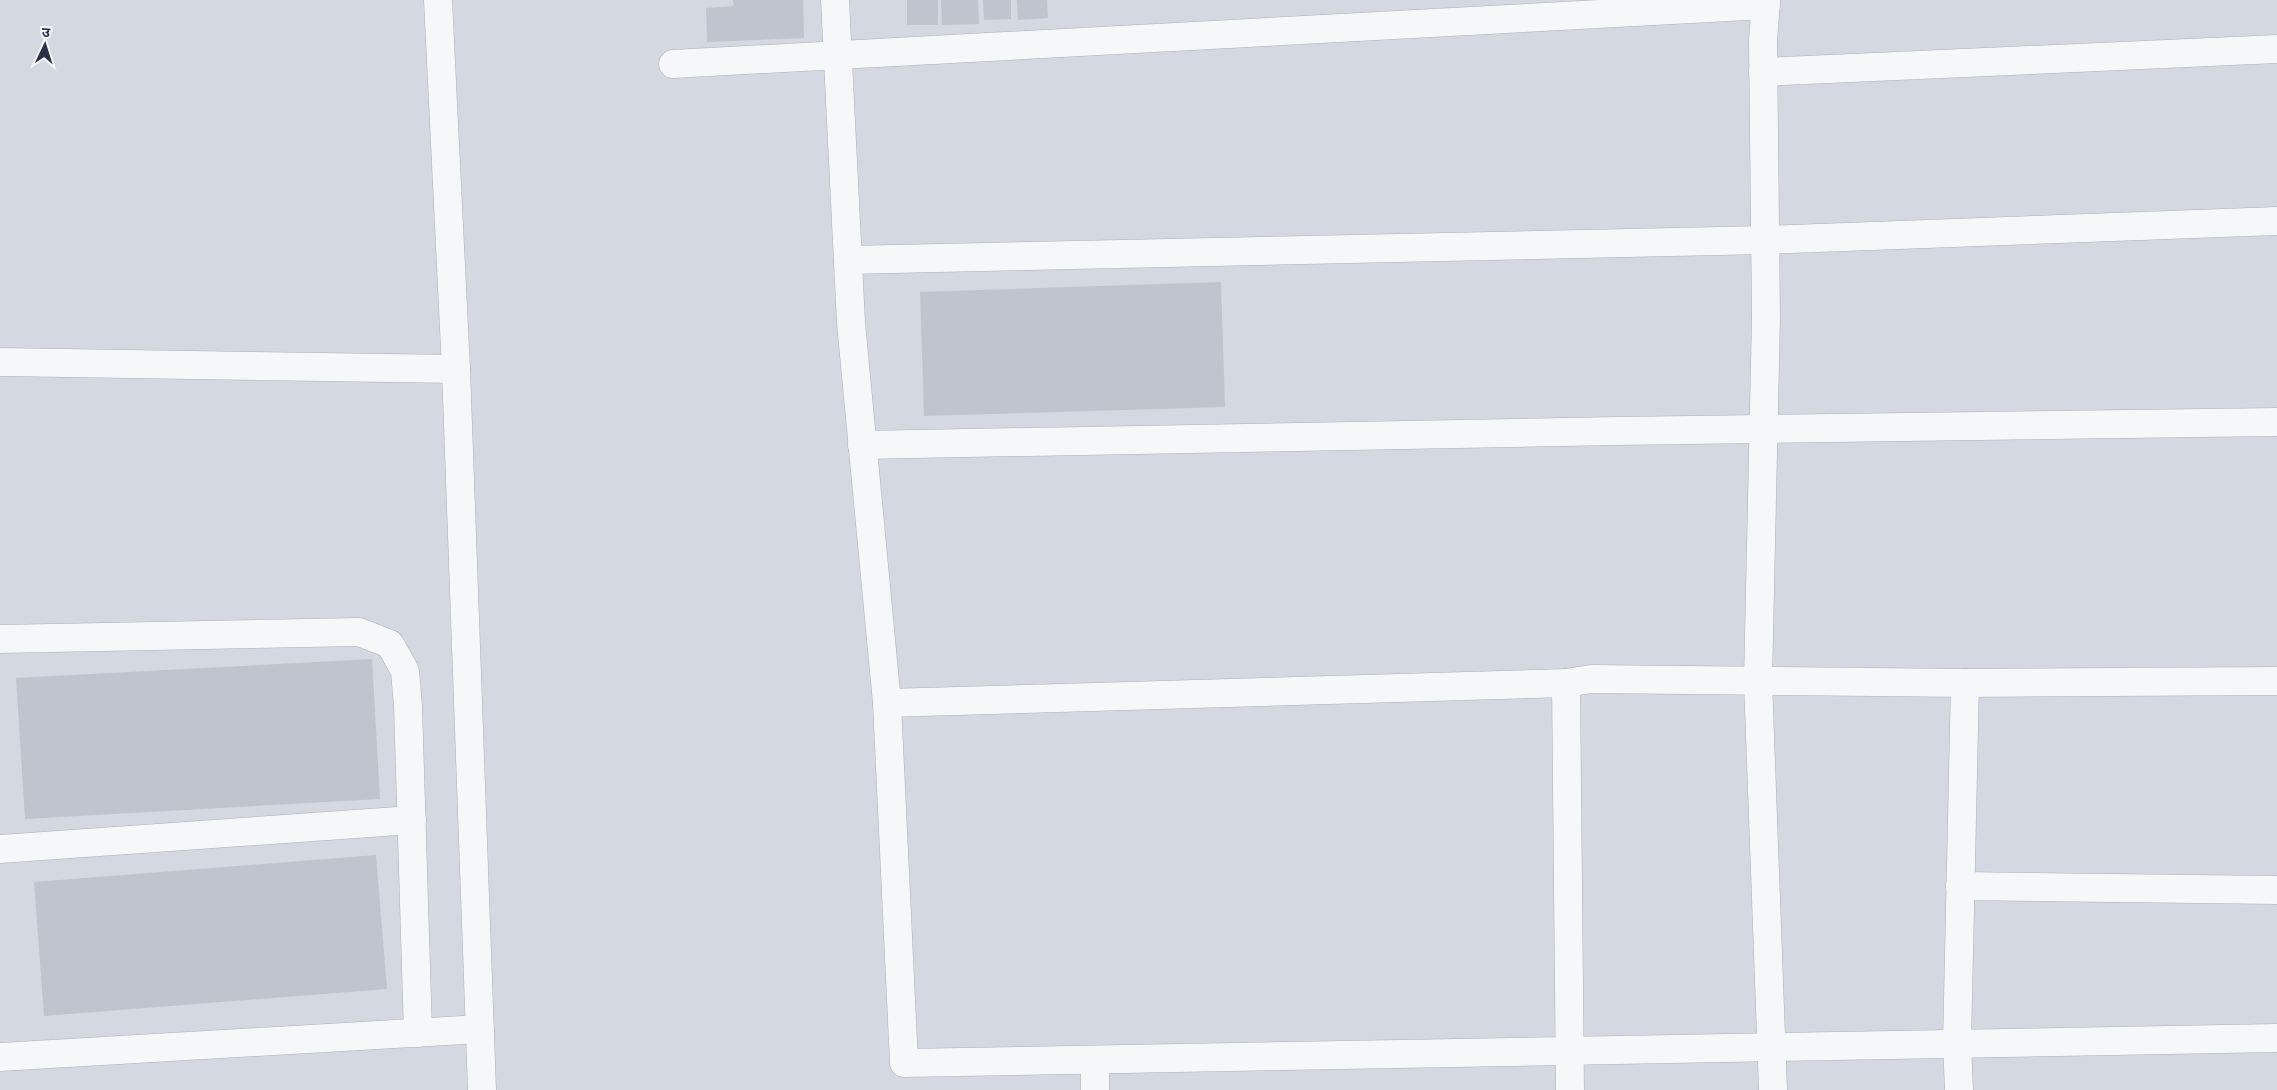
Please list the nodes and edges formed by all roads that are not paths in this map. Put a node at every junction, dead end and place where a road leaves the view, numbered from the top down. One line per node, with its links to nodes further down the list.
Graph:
1 (438, 0): 12 (street)
2 (835, 0): 5 (street)
3 (1766, 2): 5 (street); 7 (street)
4 (2277, 50): 7 (street)
5 (838, 54): 6 (street); 10 (street)
6 (673, 64)
7 (1763, 72): 9 (street)
8 (2277, 221): 9 (street)
9 (1765, 240): 10 (street); 14 (street)
10 (848, 260): 15 (street)
11 (0, 362): 12 (street)
12 (456, 369): 26 (street)
13 (2277, 422): 14 (street)
14 (1764, 429): 15 (street); 17 (street)
15 (862, 445): 21 (street)
16 (0, 639): 22 (street)
17 (1758, 681): 19 (street); 20 (street); 30 (street)
18 (2277, 681): 20 (street)
19 (1566, 683): 21 (street); 31 (street)
20 (1965, 683): 24 (street)
21 (887, 703): 33 (street)
22 (412, 820): 23 (street); 27 (street)
23 (0, 849)
24 (1960, 886): 25 (street); 29 (street)
25 (2277, 890)
26 (480, 1029): 27 (street); 34 (street)
27 (418, 1033): 32 (street)
28 (2277, 1038): 29 (street)
29 (1957, 1044): 30 (street); 38 (street)
30 (1771, 1047): 31 (street); 37 (street)
31 (1568, 1051): 33 (street); 36 (street)
32 (0, 1057)
33 (1095, 1060): 35 (street)
34 (482, 1090)
35 (1095, 1090)
36 (1570, 1090)
37 (1773, 1090)
38 (1958, 1090)

